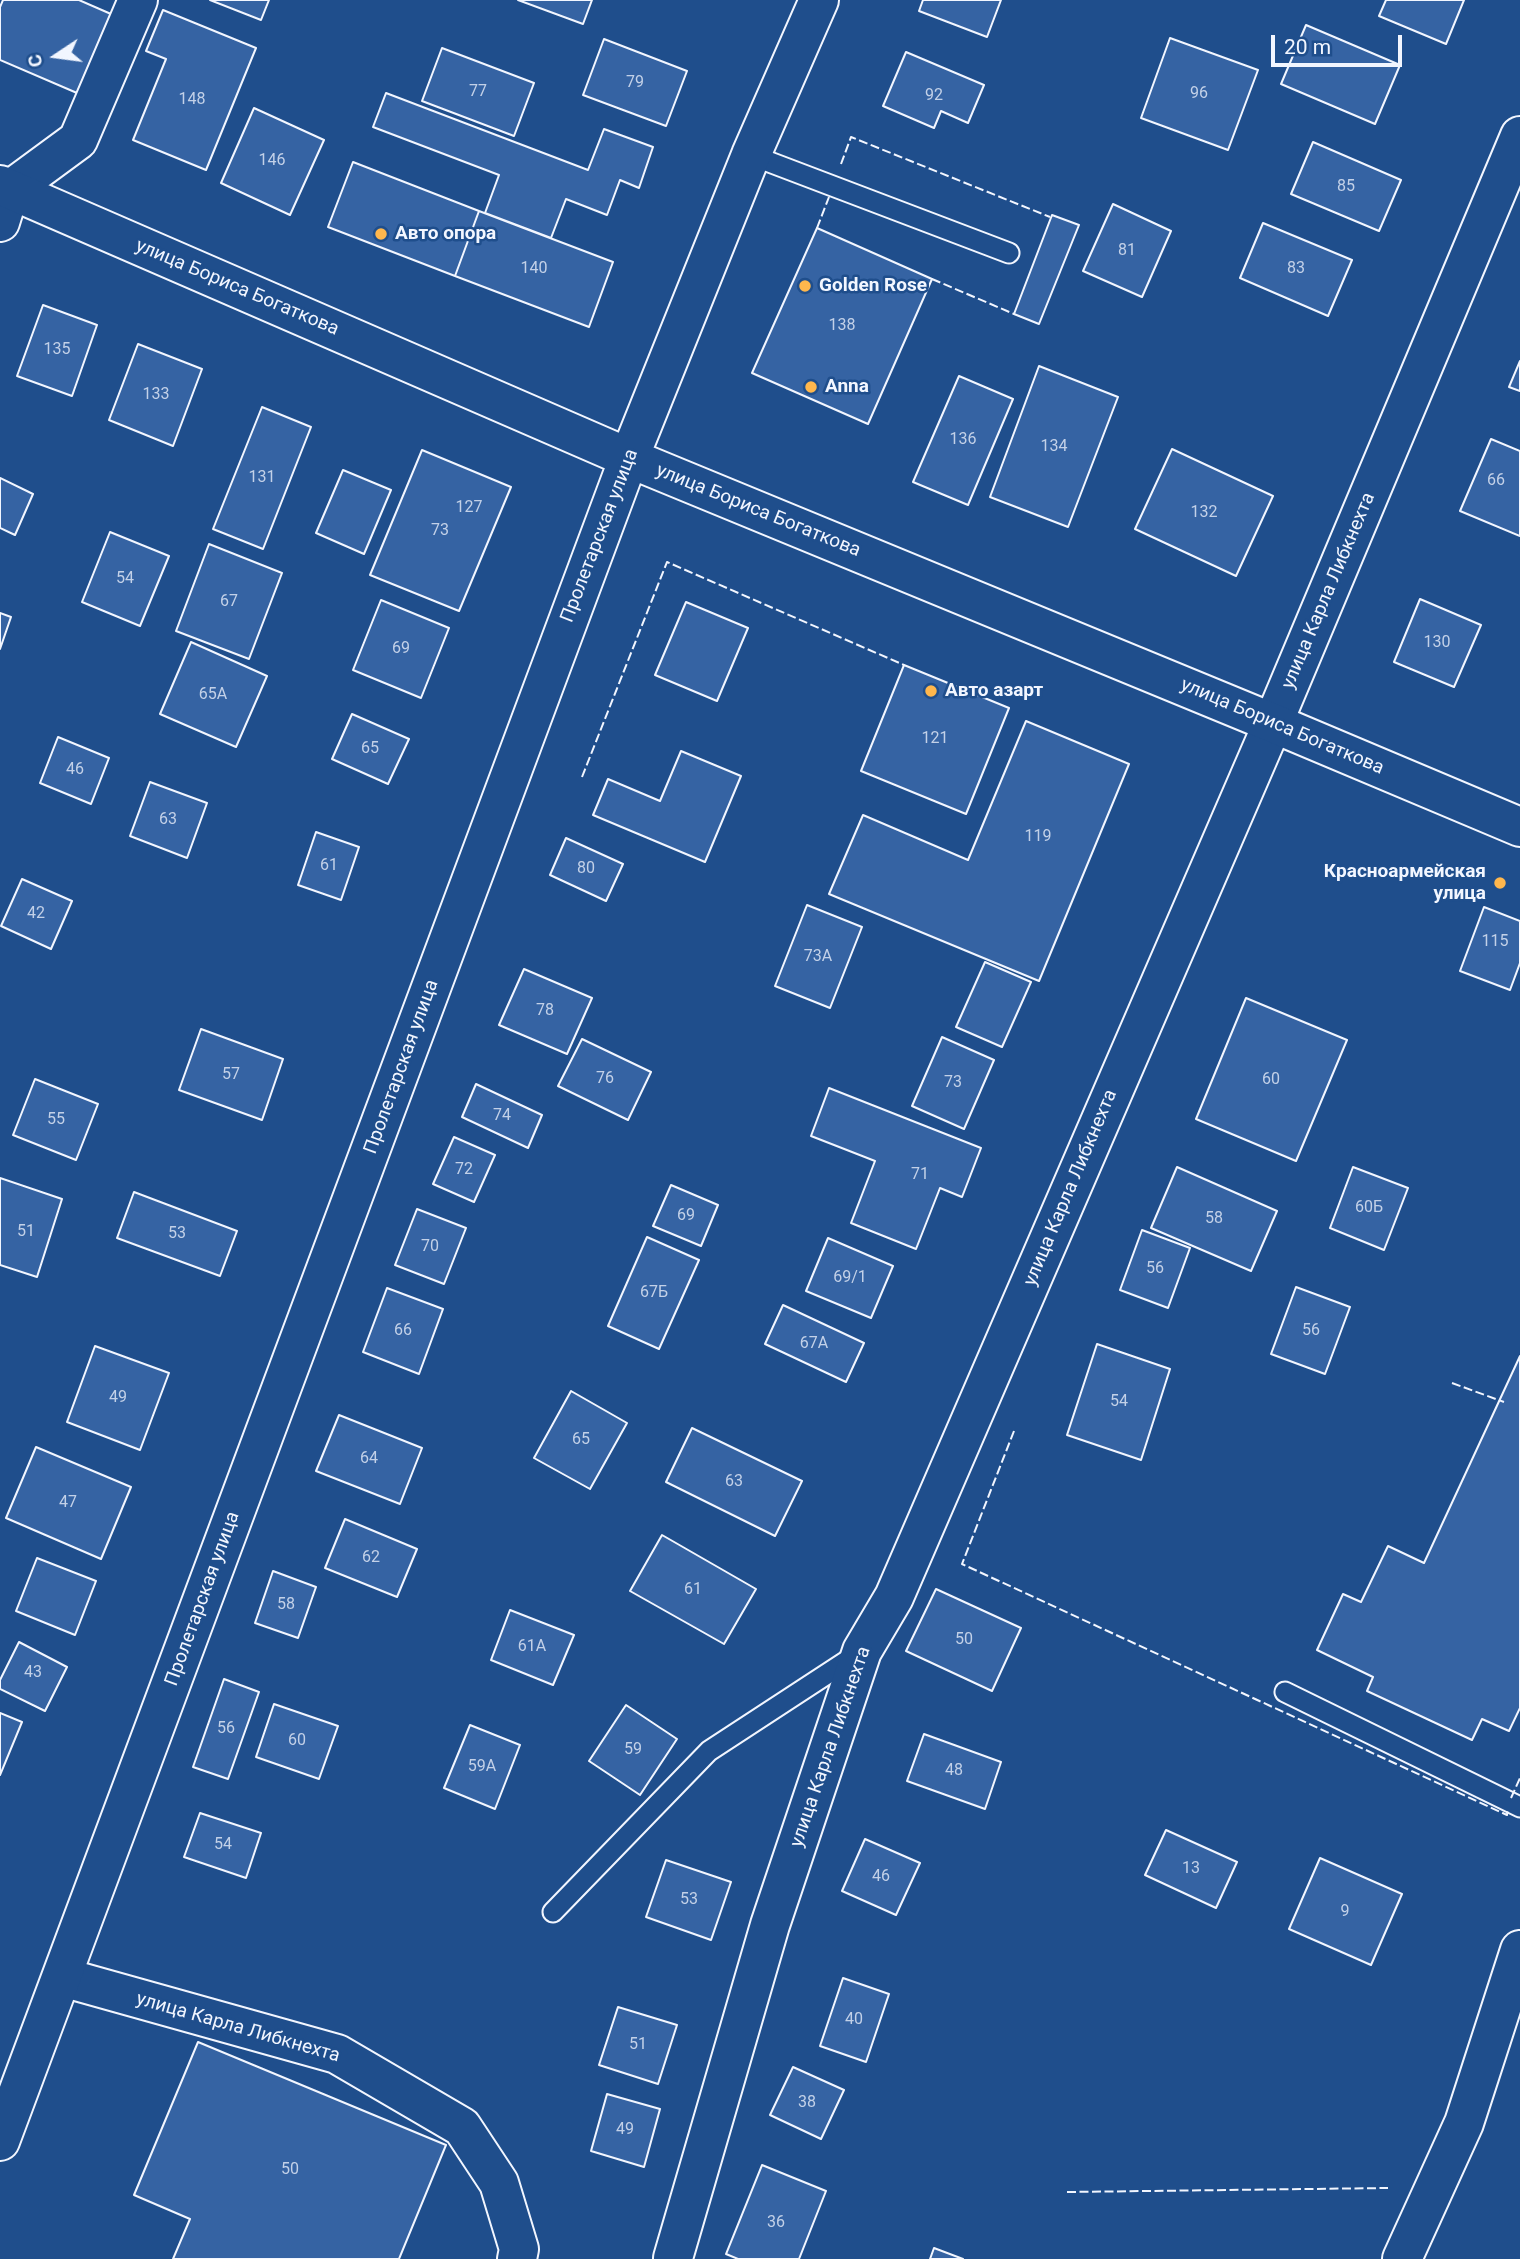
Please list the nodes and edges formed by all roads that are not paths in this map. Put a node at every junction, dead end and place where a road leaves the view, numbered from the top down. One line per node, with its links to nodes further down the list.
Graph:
1 (138, 0): 5 (main road)
2 (819, 0): 4 (main road, Пролетарская улица)
3 (1520, 136): 8 (main road, улица Карла Либкнехта)
4 (751, 155): 6 (lane); 7 (main road, Пролетарская улица)
5 (3, 199): 7 (main road, улица Бориса Богаткова)
6 (1009, 253)
7 (629, 458): 8 (main road, улица Бориса Богаткова); 15 (main road, Пролетарская улица)
8 (1273, 723): 9 (main road, улица Бориса Богаткова); 10 (main road, улица Карла Либкнехта)
9 (1520, 827)
10 (862, 1651): 13 (lane); 17 (main road, улица Карла Либкнехта)
11 (1285, 1692): 12 (lane)
12 (1520, 1807)
13 (553, 1912)
14 (1520, 1950): 19 (main road)
15 (62, 1977): 16 (main road, Пролетарская улица); 18 (main road, улица Карла Либкнехта)
16 (0, 2141)
17 (673, 2258)
18 (517, 2259)
19 (1402, 2259)

